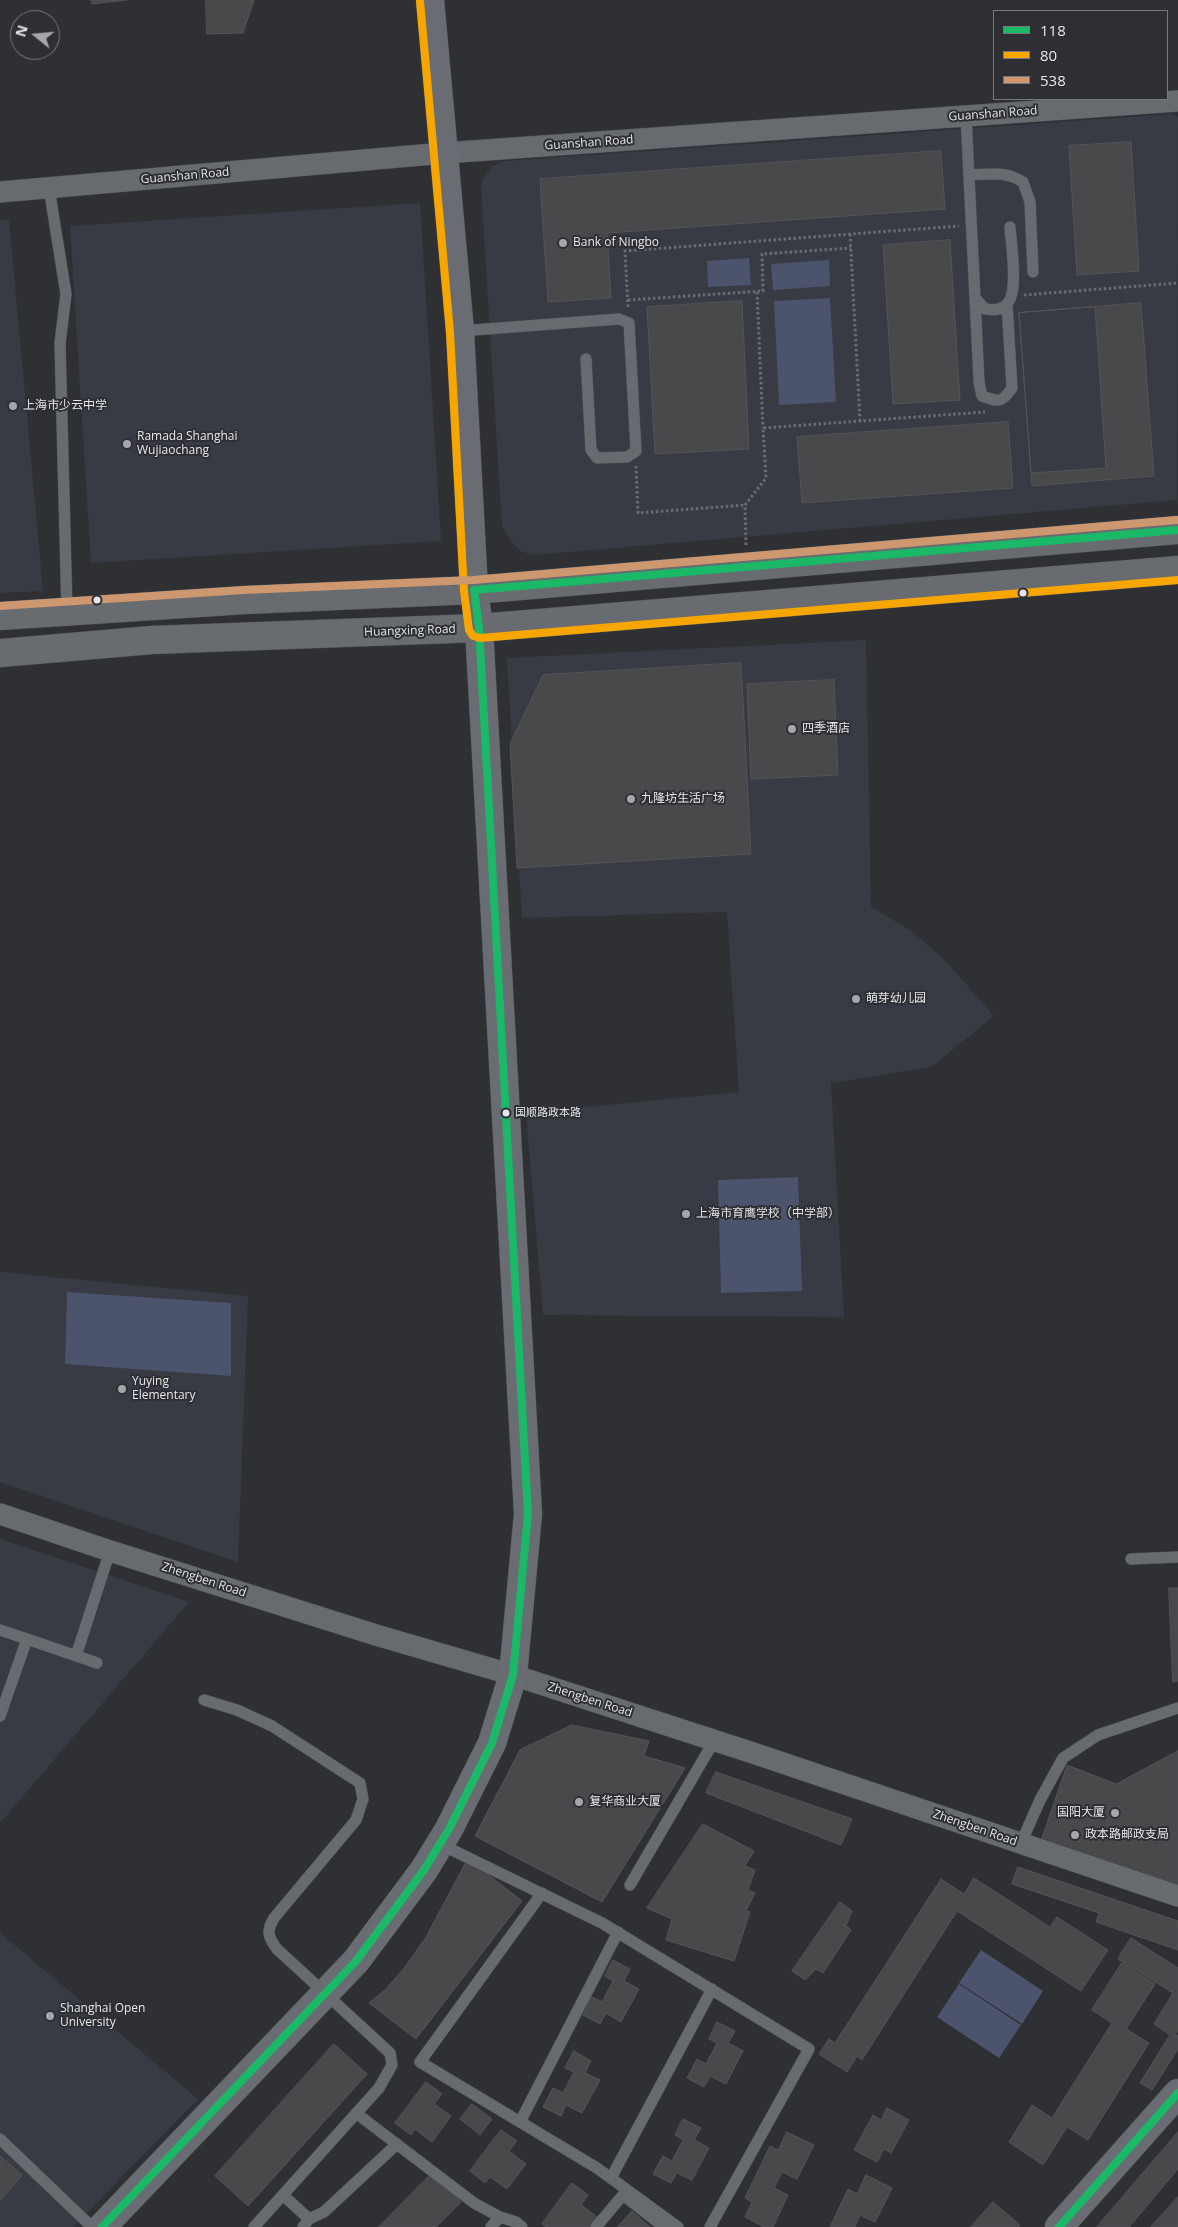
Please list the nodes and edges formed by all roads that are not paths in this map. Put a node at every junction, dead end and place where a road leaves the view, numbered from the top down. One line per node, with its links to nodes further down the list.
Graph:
1 (430, 0): 4 (street)
2 (1178, 101): 3 (street, Guanshan Road)
3 (966, 116): 4 (street, Guanshan Road); 5 (lane)
4 (444, 153): 6 (street, Guanshan Road); 12 (street)
5 (969, 175): 9 (lane); 10 (lane)
6 (50, 188): 7 (street, Guanshan Road); 17 (lane)
7 (0, 192)
8 (1010, 227): 11 (lane)
9 (1033, 272)
10 (975, 298): 11 (lane); 11 (lane)
11 (1009, 300)
12 (460, 331): 13 (lane); 16 (street)
13 (586, 360)
14 (1178, 530): 16 (main road)
15 (1178, 570): 19 (main road, Huangxing Road)
16 (474, 590): 17 (main road); 19 (street)
17 (67, 610): 18 (main road)
18 (0, 616)
19 (479, 628): 20 (main road, Huangxing Road); 29 (street)
20 (0, 653)
21 (0, 1514): 22 (street, Zhengben Road)
22 (110, 1551): 27 (lane); 29 (street, Zhengben Road)
23 (1178, 1557): 24 (lane)
24 (1131, 1559)
25 (0, 1630): 26 (lane)
26 (27, 1639): 27 (lane); 32 (lane)
27 (76, 1656): 28 (lane)
28 (97, 1663)
29 (513, 1675): 33 (street, Zhengben Road); 35 (street)
30 (204, 1700): 41 (lane)
31 (1178, 1708): 34 (lane)
32 (0, 1716)
33 (714, 1741): 34 (street, Zhengben Road); 36 (lane)
34 (1021, 1843): 38 (street, Zhengben Road)
35 (440, 1844): 37 (lane); 41 (street)
36 (630, 1885)
37 (542, 1893): 39 (lane); 44 (lane)
38 (1178, 1896)
39 (618, 1932): 40 (lane); 44 (lane)
40 (712, 1989): 47 (lane); 59 (lane)
41 (326, 1992): 43 (lane); 52 (street)
42 (1178, 2093): 60 (street)
43 (356, 2113): 46 (lane); 48 (lane)
44 (520, 2122): 47 (lane)
45 (0, 2139): 51 (lane)
46 (397, 2144): 49 (lane); 50 (lane)
47 (611, 2178): 58 (lane)
48 (283, 2195): 50 (lane); 53 (lane)
49 (500, 2217): 54 (lane); 55 (lane)
50 (306, 2223)
51 (92, 2227)
52 (102, 2227)
53 (254, 2227)
54 (491, 2227)
55 (522, 2227)
56 (596, 2227): 57 (lane)
57 (664, 2227)
58 (678, 2227)
59 (710, 2227)
60 (1059, 2227)

